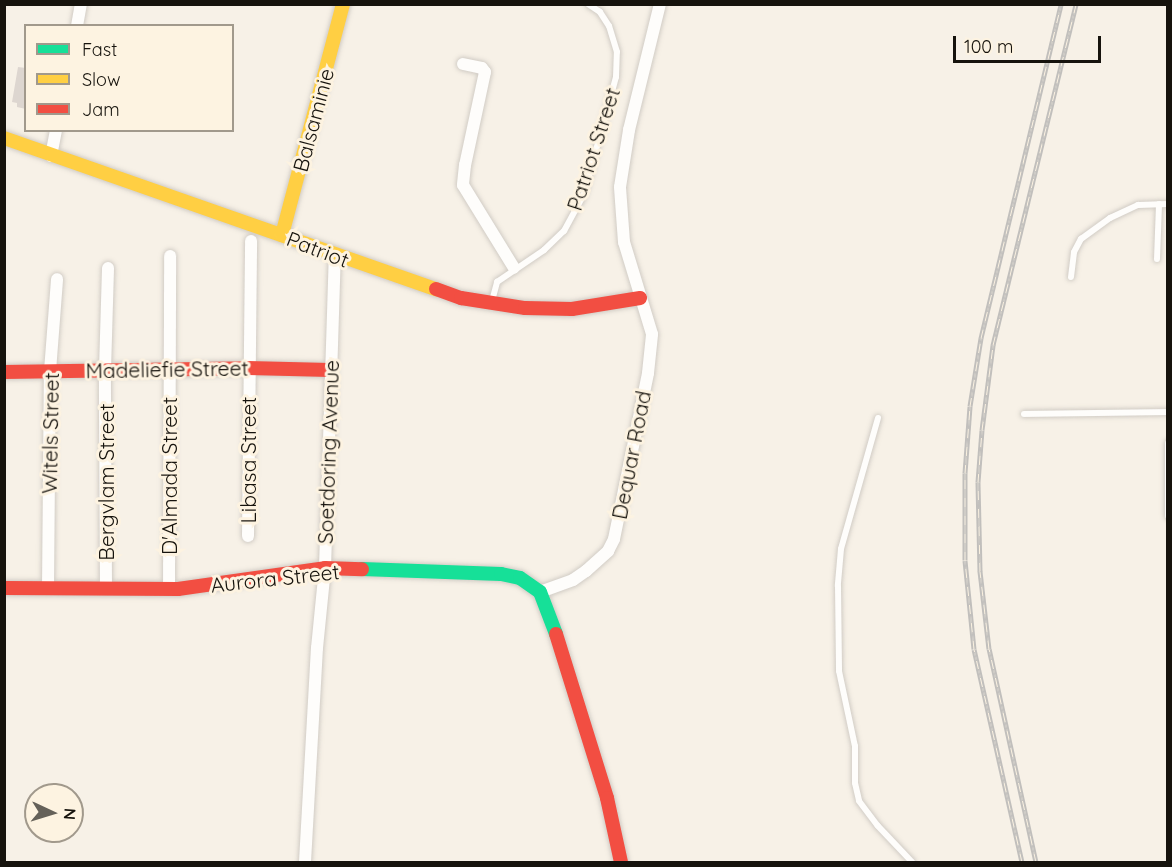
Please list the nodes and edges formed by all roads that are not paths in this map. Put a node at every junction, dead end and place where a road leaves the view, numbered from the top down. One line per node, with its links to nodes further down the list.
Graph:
1 (81, 4): 5 (street)
2 (343, 4): 12 (street, Balsaminie)
3 (588, 4): 18 (lane, Patriot Street)
4 (660, 4): 21 (street, Dequar Road)
5 (77, 24)
6 (463, 64): 18 (street)
7 (56, 132): 9 (street)
8 (4, 138): 9 (street, Patriot)
9 (51, 156): 12 (street, Patriot)
10 (1159, 204): 11 (lane); 16 (lane); 19 (lane)
11 (1167, 204)
12 (282, 235): 15 (street, Patriot)
13 (251, 241): 23 (street, Libasa Street)
14 (170, 256): 26 (street, D'Almada Street)
15 (335, 256): 22 (street, Patriot); 24 (street, Soetdoring Avenue)
16 (1157, 259)
17 (108, 268): 25 (street, Bergvlam Street)
18 (514, 268): 22 (lane, Patriot Street)
19 (1071, 277)
20 (57, 279): 27 (street, Witels Street)
21 (640, 298): 22 (street, Patriot); 40 (street, Dequar Road)
22 (491, 304)
23 (248, 368): 24 (street, Madeliefie Street); 26 (street, Madeliefie Street); 34 (street, Libasa Street)
24 (330, 369): 35 (street, Soetdoring Avenue)
25 (105, 370): 26 (street, Madeliefie Street); 27 (street, Madeliefie Street); 38 (street, Bergvlam Street)
26 (169, 370): 39 (street, D'Almada Street)
27 (50, 371): 28 (street, Madeliefie Street); 37 (street, Witels Street)
28 (4, 372)
29 (1167, 412): 30 (lane)
30 (1024, 414)
31 (878, 418): 43 (lane)
32 (1167, 443): 33 (lane)
33 (1167, 516)
34 (248, 536)
35 (325, 568): 39 (street, Aurora Street); 40 (street, Aurora Street); 41 (street, Soetdoring Avenue)
36 (4, 588): 37 (street, Aurora Street)
37 (48, 588): 38 (street, Aurora Street)
38 (106, 588): 39 (street, Aurora Street)
39 (169, 589)
40 (540, 592): 42 (street)
41 (305, 862)
42 (621, 862)
43 (912, 862)

